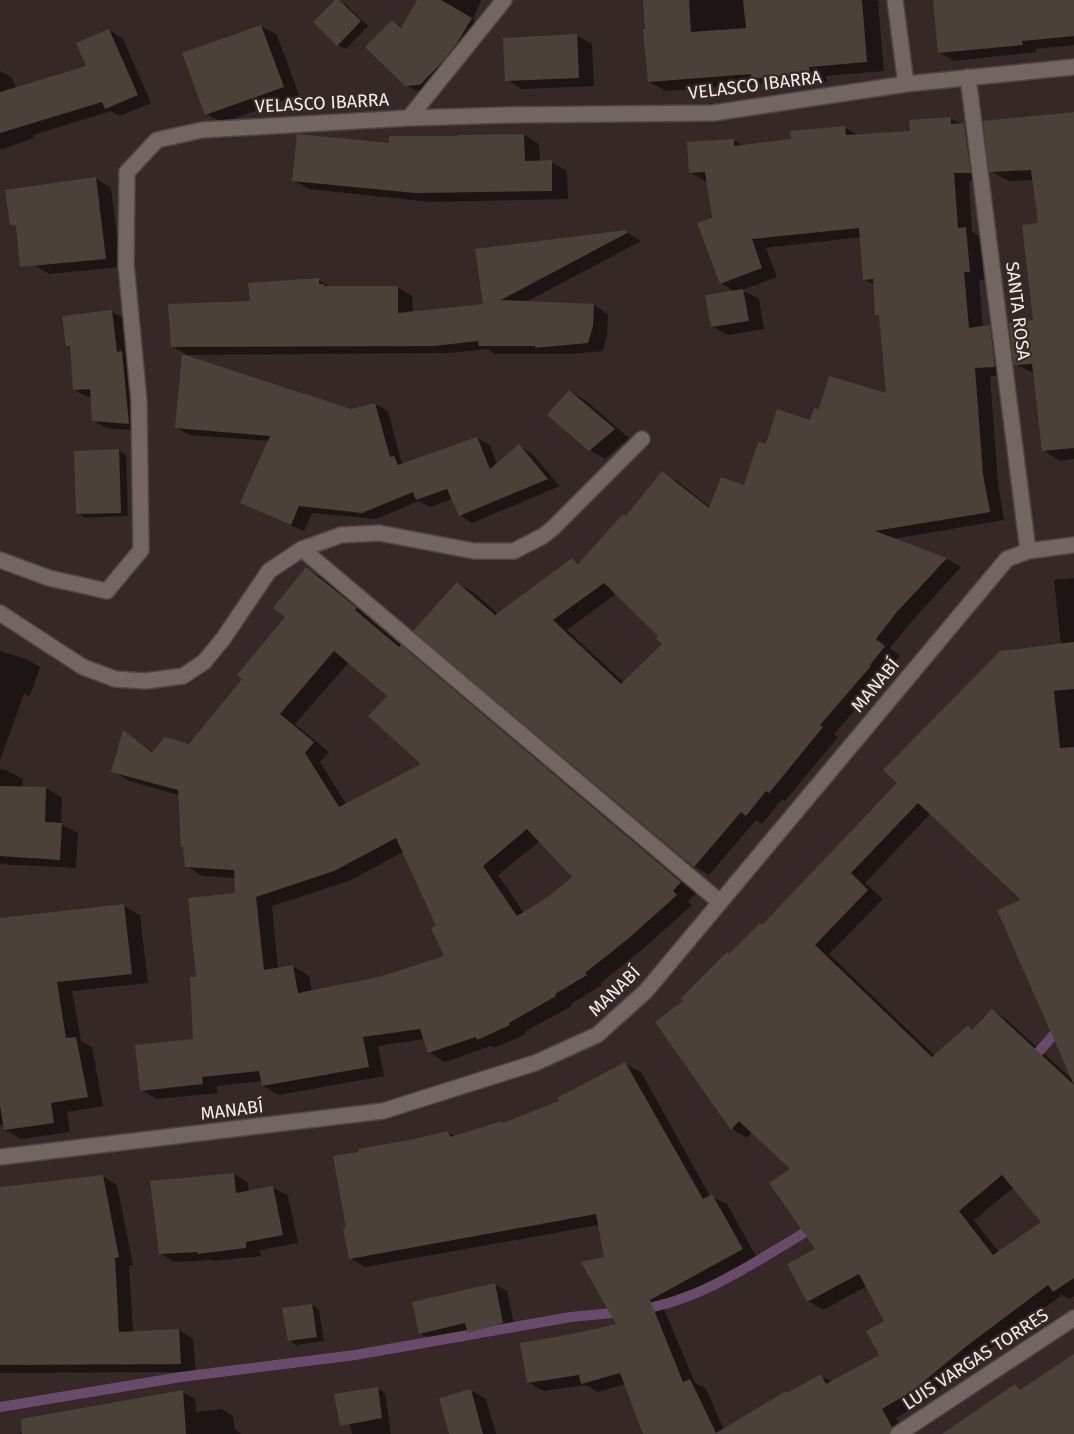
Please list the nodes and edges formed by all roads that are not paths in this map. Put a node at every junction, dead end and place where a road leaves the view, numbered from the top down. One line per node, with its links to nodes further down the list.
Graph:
1 (504, 0): 6 (street)
2 (895, 0): 5 (street)
3 (1074, 67): 4 (street, VELASCO IBARRA)
4 (968, 77): 5 (street, VELASCO IBARRA); 10 (street, SANTA ROSA)
5 (906, 84): 6 (street, VELASCO IBARRA)
6 (409, 118): 11 (street, VELASCO IBARRA)
7 (642, 439): 9 (street)
8 (1074, 545): 10 (street, MANABÍ)
9 (302, 549): 12 (street); 13 (street)
10 (1028, 550): 13 (street, MANABÍ)
11 (0, 560)
12 (0, 613)
13 (720, 902): 14 (street, MANABÍ)
14 (0, 1157)
15 (1074, 1318): 16 (street, LUIS VARGAS TORRES)
16 (898, 1434)

